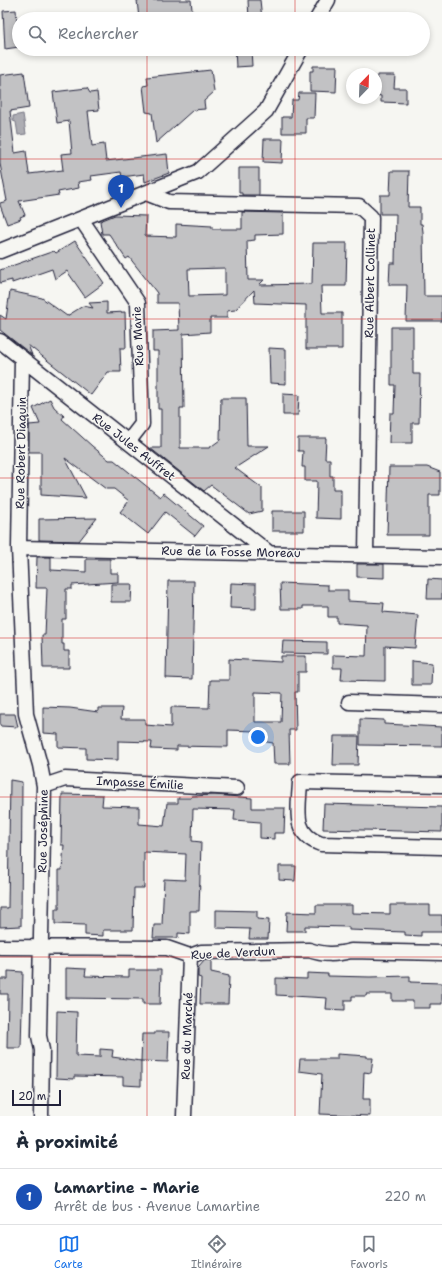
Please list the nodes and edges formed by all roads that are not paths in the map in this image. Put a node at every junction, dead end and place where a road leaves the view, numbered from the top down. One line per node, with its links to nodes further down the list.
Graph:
1 (328, 0): 2 (street)
2 (321, 12)
3 (297, 56): 4 (street)
4 (146, 193): 5 (street); 12 (street, Rue Albert Collinet)
5 (81, 219): 6 (street); 9 (street, Rue Marie)
6 (0, 251)
7 (0, 341): 8 (street, Rue Jules Auffret)
8 (22, 358): 9 (street, Rue Jules Auffret); 10 (street, Rue Robert Diaquin)
9 (128, 442): 11 (street, Rue Jules Auffret)
10 (19, 548): 11 (street, Rue de la Fosse Moreau); 17 (street, Rue Joséphine)
11 (268, 553): 12 (street, Rue de la Fosse Moreau)
12 (366, 555): 13 (street, Rue de la Fosse Moreau)
13 (442, 557)
14 (349, 702): 15 (street)
15 (442, 705)
16 (442, 785): 19 (street)
17 (44, 786): 18 (street, Impasse Émilie); 21 (street, Rue Joséphine)
18 (237, 788)
19 (442, 847)
20 (0, 947): 21 (street, Rue de Verdun)
21 (42, 948): 23 (street, Rue de Verdun); 24 (street, Rue Joséphine)
22 (442, 953): 23 (street, Rue de Verdun)
23 (190, 956): 25 (street, Rue du Marché)
24 (41, 1116)
25 (184, 1116)

